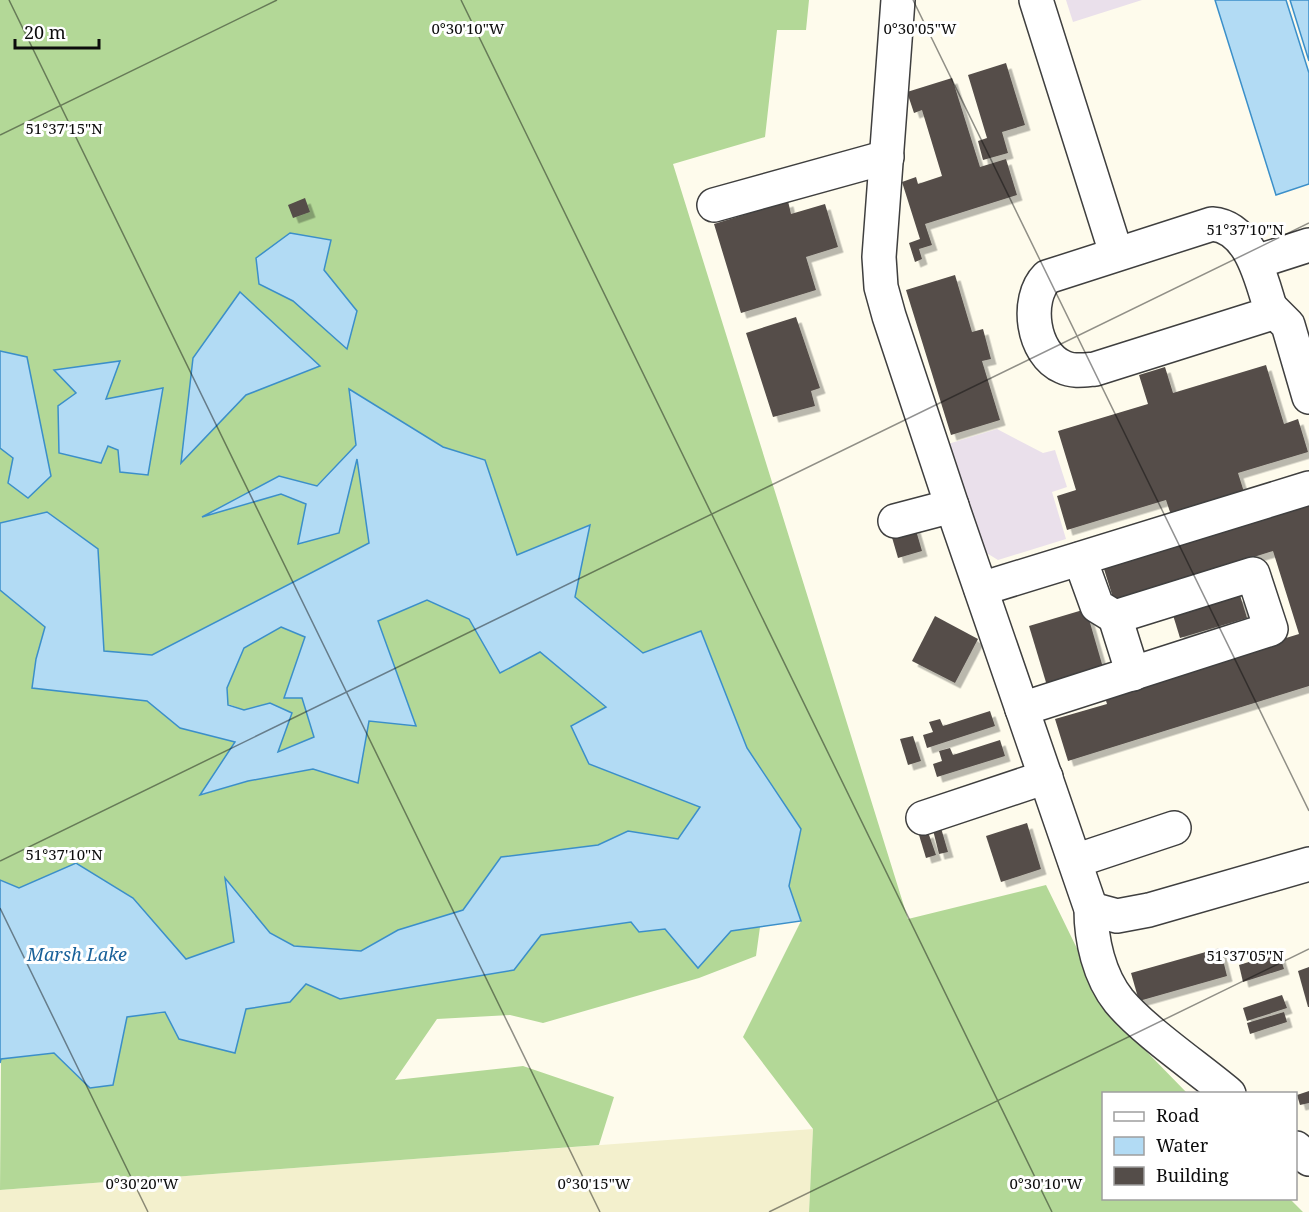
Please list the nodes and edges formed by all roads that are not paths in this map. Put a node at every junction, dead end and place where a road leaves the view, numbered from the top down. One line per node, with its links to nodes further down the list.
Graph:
1 (898, 0): 3 (lane)
2 (1036, 0): 6 (lane)
3 (887, 157): 4 (lane); 11 (lane)
4 (714, 205)
5 (1309, 245): 7 (lane)
6 (1116, 253): 7 (lane); 8 (lane)
7 (1256, 262): 8 (lane)
8 (1270, 308): 9 (lane)
9 (1309, 397)
10 (1309, 488): 13 (lane)
11 (952, 506): 12 (lane); 14 (lane)
12 (895, 521)
13 (1080, 559): 14 (lane); 15 (lane)
14 (981, 589): 17 (lane)
15 (1114, 617): 16 (lane); 16 (lane)
16 (1133, 674): 17 (lane)
17 (1022, 709): 18 (lane)
18 (1046, 777): 19 (lane); 21 (lane)
19 (923, 818)
20 (1174, 828): 21 (lane)
21 (1074, 861): 23 (lane)
22 (1309, 864): 23 (lane)
23 (1091, 909): 24 (lane)
24 (1227, 1092)
25 (1297, 1149): 26 (lane)
26 (1309, 1159)

